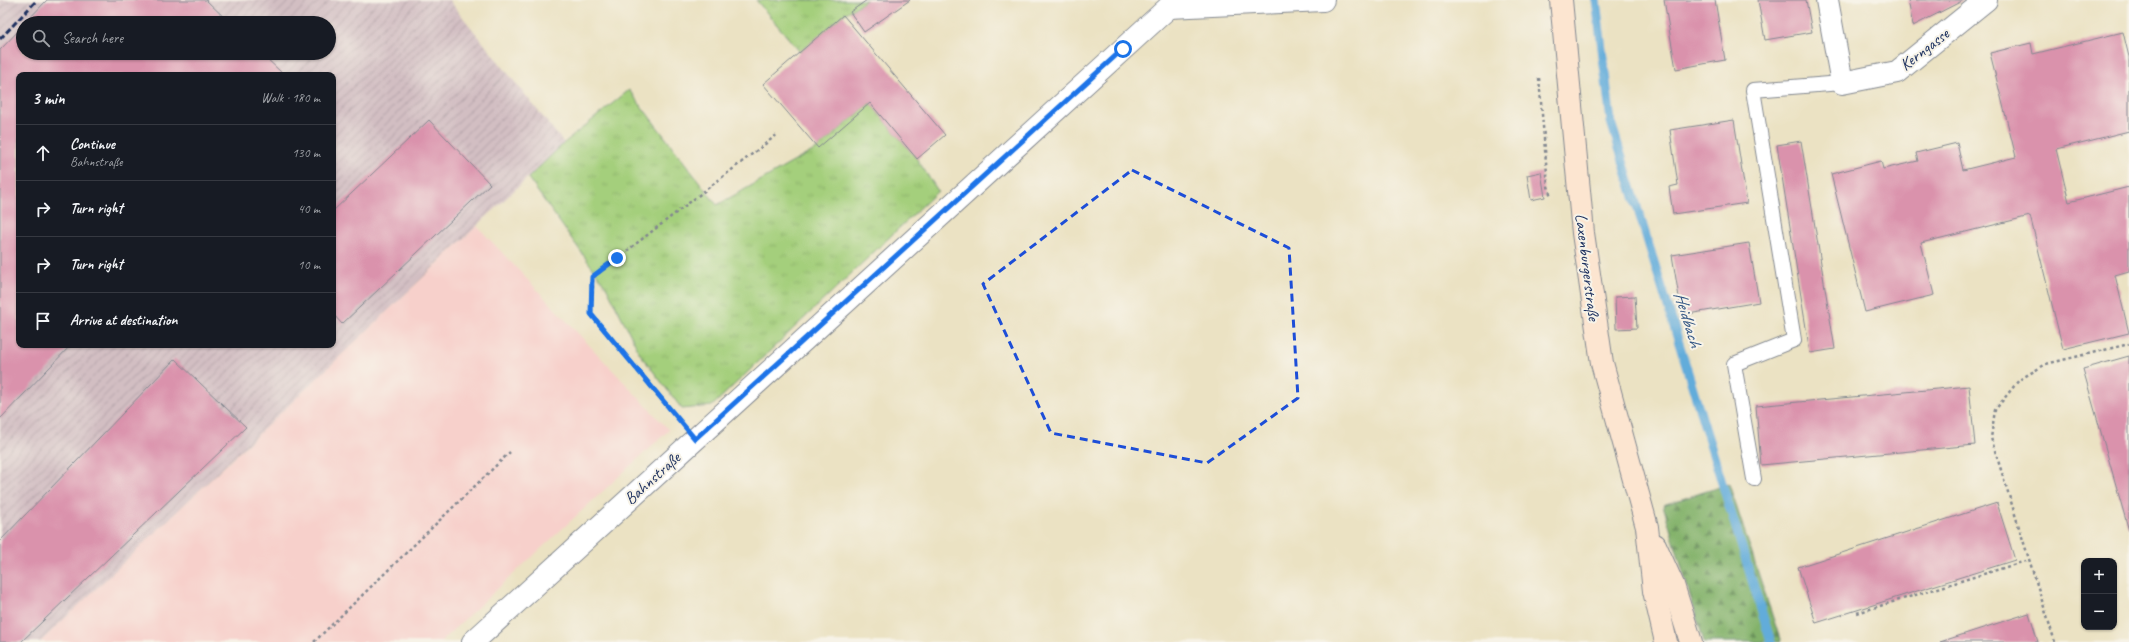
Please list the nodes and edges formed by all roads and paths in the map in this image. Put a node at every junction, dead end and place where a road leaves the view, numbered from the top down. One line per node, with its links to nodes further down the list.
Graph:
1 (1323, 0): 5 (street)
2 (1561, 0): 12 (street, Laxenburgerstraße)
3 (1827, 0): 6 (street)
4 (1986, 0): 6 (street, Kerngasse)
5 (1169, 2): 9 (street, Bahnstraße)
6 (1842, 83): 11 (lane)
7 (778, 134): 9 (path)
8 (2129, 344): 13 (path)
9 (695, 439): 16 (street, Bahnstraße)
10 (510, 452): 15 (path)
11 (1754, 479)
12 (1647, 528): 17 (street, Laxenburgerstraße); 18 (street, Laxenburgerstraße)
13 (2029, 560): 14 (path); 19 (path)
14 (1857, 613)
15 (314, 642)
16 (473, 642)
17 (1666, 642)
18 (1691, 642)
19 (2055, 642)

